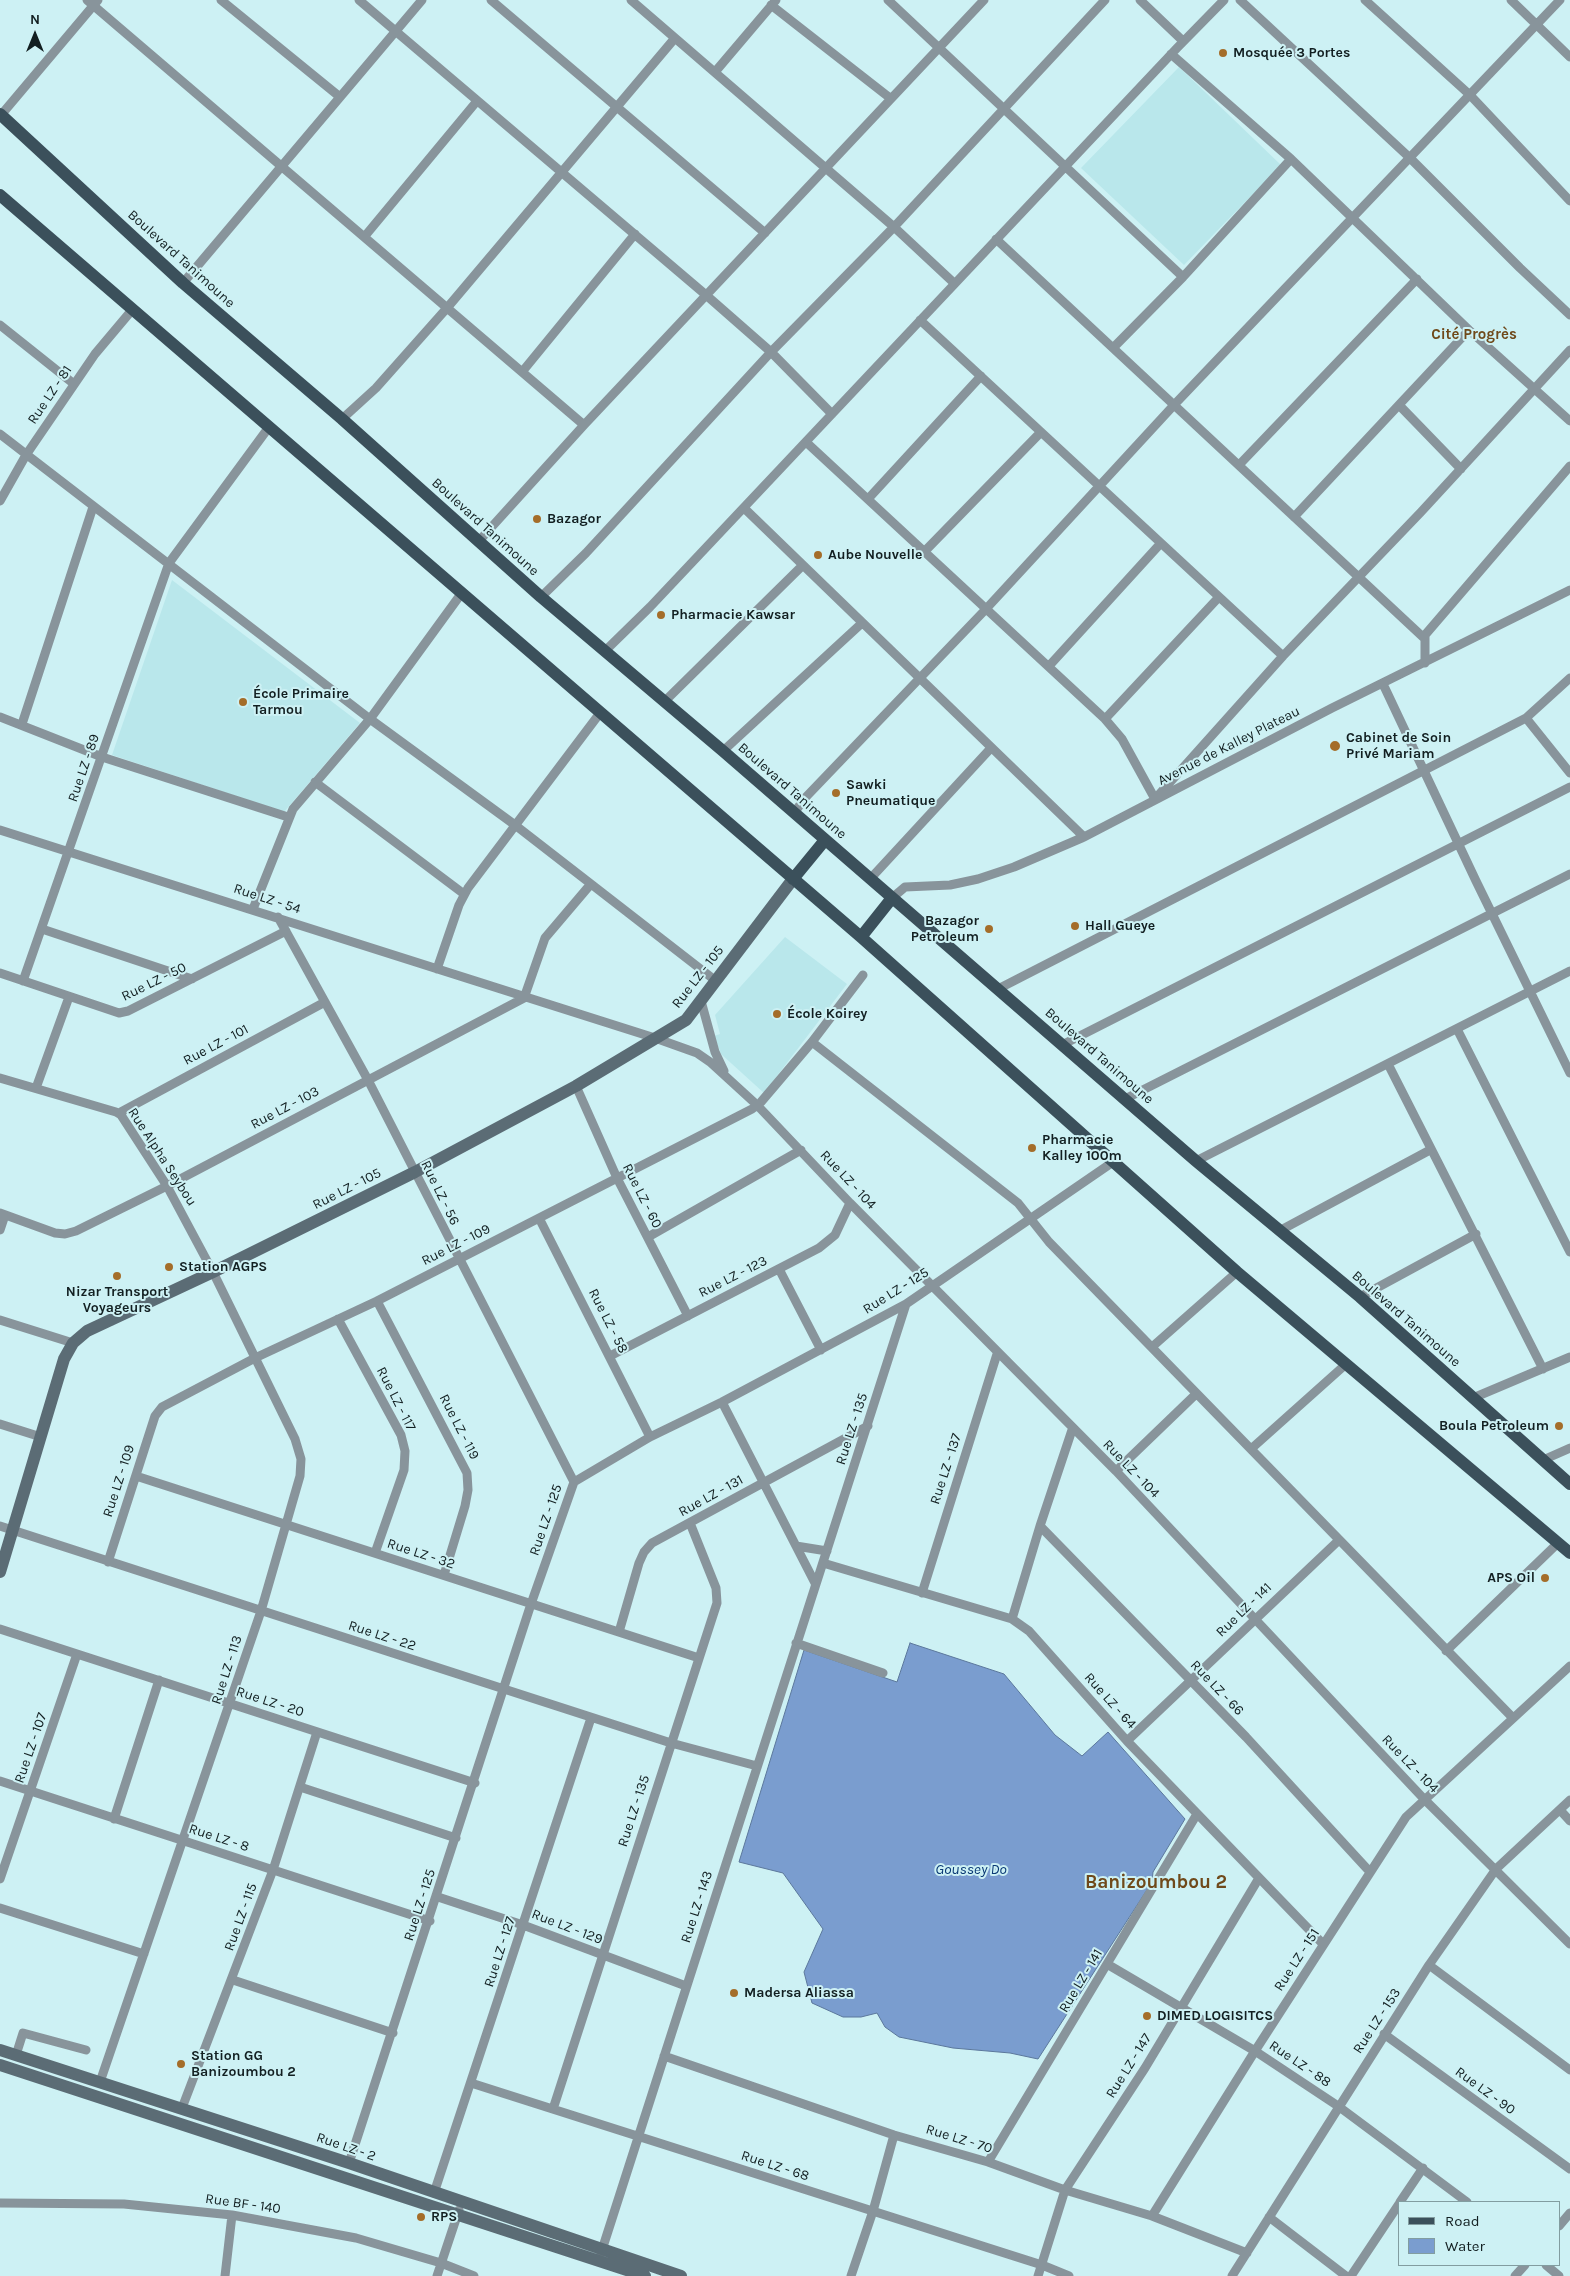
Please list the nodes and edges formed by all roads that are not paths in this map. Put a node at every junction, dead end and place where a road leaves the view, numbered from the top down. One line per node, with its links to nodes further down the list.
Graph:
1 (221, 0): 26 (street)
2 (359, 0): 18 (street)
3 (422, 0): 18 (street)
4 (491, 0): 29 (street)
5 (632, 0): 19 (street)
6 (888, 0): 21 (street)
7 (984, 0): 21 (street)
8 (1105, 0): 30 (street)
9 (1140, 0): 20 (street)
10 (1224, 0): 20 (street)
11 (1240, 0): 32 (street)
12 (1365, 0): 25 (street)
13 (1510, 0): 17 (street)
14 (1560, 0): 17 (street)
15 (93, 2): 31 (street); 34 (street)
16 (774, 3): 24 (street); 27 (street)
17 (1537, 24): 23 (street); 25 (street)
18 (396, 31): 26 (street); 28 (street)
19 (675, 38): 24 (street); 29 (street)
20 (1183, 41): 22 (street)
21 (939, 48): 27 (street); 30 (street)
22 (1171, 54): 33 (street); 35 (street)
23 (1570, 57)
24 (715, 72): 36 (street)
25 (1470, 95): 32 (street); 39 (street)
26 (340, 97): 34 (street)
27 (890, 98): 36 (street)
28 (477, 101): 37 (street); 44 (street)
29 (617, 107): 37 (street); 42 (street)
30 (1004, 109): 35 (street); 41 (street)
31 (0, 114): 48 (main road, Boulevard Tanimoune)
32 (1410, 158): 40 (street); 53 (street)
33 (1292, 159): 40 (street); 46 (street)
34 (283, 165): 44 (street); 48 (street)
35 (1065, 166): 45 (street); 46 (street)
36 (824, 168): 41 (street); 42 (street)
37 (562, 174): 43 (street); 51 (street)
38 (0, 195): 52 (main road)
39 (1570, 201)
40 (1354, 217): 47 (street); 64 (street)
41 (894, 227): 49 (street); 59 (street)
42 (765, 233): 50 (street)
43 (635, 234): 50 (street); 60 (street)
44 (365, 236): 51 (street)
45 (996, 239): 49 (street); 57 (street)
46 (1183, 277): 57 (street)
47 (1417, 278): 56 (street); 75 (street)
48 (183, 283): 67 (main road, Boulevard Tanimoune)
49 (954, 283): 54 (street)
50 (706, 294): 59 (street); 69 (street)
51 (447, 308): 60 (street); 67 (street)
52 (132, 310): 62 (street, Rue LZ - 81); 70 (main road)
53 (1570, 315)
54 (920, 320): 61 (street); 66 (street)
55 (0, 325): 62 (street)
56 (1469, 330): 63 (street); 65 (street)
57 (1113, 348): 64 (street)
58 (1570, 350): 63 (street)
59 (771, 352): 66 (street); 92 (street)
60 (522, 372): 69 (street)
61 (981, 376): 71 (street); 79 (street)
62 (74, 384): 74 (street, Rue LZ - 81)
63 (1533, 388): 68 (street); 77 (street)
64 (1174, 405): 75 (street); 78 (street)
65 (1399, 405): 77 (street); 83 (street)
66 (832, 414): 73 (street)
67 (342, 420): 84 (main road, Boulevard Tanimoune)
68 (1570, 421)
69 (584, 425): 84 (street)
70 (268, 427): 87 (street, Rue LZ - 89); 91 (main road)
71 (1041, 432): 78 (street); 86 (street)
72 (0, 434): 74 (street)
73 (806, 442): 79 (street); 82 (street)
74 (26, 455): 80 (street, Rue LZ - 81); 81 (street)
75 (1239, 465): 83 (street)
76 (1570, 466): 96 (street)
77 (1460, 468): 89 (street)
78 (1100, 486): 85 (street); 94 (street)
79 (868, 499): 86 (street)
80 (0, 501)
81 (94, 507): 87 (street); 110 (street)
82 (744, 508): 88 (street); 97 (street)
83 (1294, 517): 89 (street)
84 (478, 542): 92 (main road, Boulevard Tanimoune)
85 (1161, 544): 93 (street); 100 (street)
86 (925, 551): 94 (street)
87 (169, 563): 108 (street); 113 (street, Rue LZ - 89)
88 (802, 566): 95 (street); 104 (street)
89 (1358, 577): 96 (street); 98 (street)
90 (1570, 590): 99 (street, Avenue de Kalley Plateau)
91 (461, 594): 105 (main road); 108 (street)
92 (541, 597): 97 (main road, Boulevard Tanimoune)
93 (1219, 597): 98 (street); 109 (street)
94 (986, 609): 100 (street); 102 (street)
95 (862, 623): 102 (street); 112 (street)
96 (1424, 638): 99 (street)
97 (606, 650): 104 (main road, Boulevard Tanimoune)
98 (1282, 656): 118 (street)
99 (1425, 663): 103 (street, Avenue de Kalley Plateau)
100 (1049, 666): 109 (street)
101 (1570, 678): 107 (street)
102 (920, 679): 111 (street); 119 (street)
103 (1383, 684): 114 (street); 118 (street, Avenue de Kalley Plateau)
104 (665, 702): 112 (main road, Boulevard Tanimoune)
105 (600, 713): 121 (street); 129 (main road)
106 (0, 718): 110 (street)
107 (1526, 718): 114 (street); 115 (street)
108 (370, 719): 116 (street); 121 (street)
109 (1105, 719): 118 (street)
110 (22, 724): 113 (street)
111 (991, 748): 123 (street); 128 (street)
112 (724, 751): 119 (main road, Boulevard Tanimoune)
113 (102, 757): 120 (street); 126 (street, Rue LZ - 89)
114 (1423, 770): 125 (street); 146 (street)
115 (1570, 773)
116 (315, 782): 120 (street); 131 (street)
117 (1570, 787): 125 (street)
118 (1155, 799): 123 (street, Avenue de Kalley Plateau)
119 (794, 813): 124 (main road, Boulevard Tanimoune)
120 (288, 817): 133 (street)
121 (515, 825): 130 (street); 131 (street)
122 (0, 830): 126 (street, Rue LZ - 54)
123 (1084, 838): 132 (street, Avenue de Kalley Plateau)
124 (825, 840): 128 (main road, Boulevard Tanimoune); 129 (main road)
125 (1457, 843): 134 (street); 155 (street)
126 (70, 851): 133 (street, Rue LZ - 54); 136 (street, Rue LZ - 89)
127 (1570, 874): 134 (street)
128 (871, 878): 132 (main road, Boulevard Tanimoune)
129 (793, 879): 138 (main road); 145 (main road, Rue LZ - 105)
130 (590, 885): 145 (street); 149 (street)
131 (464, 894): 139 (street)
132 (892, 898): 138 (main road); 146 (main road, Boulevard Tanimoune)
133 (253, 909): 135 (street, Rue LZ - 54)
134 (1491, 912): 147 (street); 163 (street)
135 (278, 917): 137 (street, Rue LZ - 56); 139 (street, Rue LZ - 54)
136 (42, 929): 143 (street); 144 (street, Rue LZ - 89)
137 (286, 930): 143 (street, Rue LZ - 50); 151 (street, Rue LZ - 56)
138 (861, 937): 169 (main road)
139 (437, 969): 149 (street, Rue LZ - 54)
140 (1570, 971): 147 (street)
141 (0, 973): 144 (street, Rue LZ - 50)
142 (863, 975): 154 (street, Rue LZ - 109)
143 (192, 979): 148 (street, Rue LZ - 50)
144 (23, 981): 148 (street, Rue LZ - 50)
145 (716, 981): 150 (main road, Rue LZ - 105)
146 (998, 989): 155 (main road, Boulevard Tanimoune)
147 (1529, 992): 152 (street); 157 (street)
148 (69, 997): 162 (street)
149 (524, 998): 153 (street, Rue LZ - 54); 160 (street, Rue LZ - 103)
150 (701, 1001): 153 (main road, Rue LZ - 105); 158 (street)
151 (326, 1002): 160 (street, Rue LZ - 56); 165 (street, Rue LZ - 101)
152 (1457, 1029): 156 (street); 181 (street)
153 (655, 1038): 158 (street, Rue LZ - 104); 161 (main road, Rue LZ - 105)
154 (812, 1042): 164 (street, Rue LZ - 109); 175 (street)
155 (1064, 1044): 163 (main road, Boulevard Tanimoune)
156 (1388, 1064): 167 (street); 168 (street)
157 (1570, 1073)
158 (726, 1077): 164 (street, Rue LZ - 104)
159 (0, 1078): 162 (street, Rue Alpha Seybou)
160 (368, 1080): 170 (street, Rue LZ - 56); 172 (street, Rue LZ - 103)
161 (576, 1086): 170 (main road, Rue LZ - 105); 171 (street, Rue LZ - 60)
162 (36, 1088): 165 (street, Rue Alpha Seybou)
163 (1125, 1099): 168 (main road, Boulevard Tanimoune)
164 (757, 1105): 166 (street, Rue LZ - 104); 171 (street, Rue LZ - 109)
165 (120, 1113): 172 (street, Rue Alpha Seybou)
166 (801, 1150): 173 (street, Rue LZ - 104); 180 (street)
167 (1430, 1150): 178 (street); 179 (street)
168 (1196, 1161): 178 (main road, Boulevard Tanimoune)
169 (1113, 1162): 175 (street, Rue LZ - 125); 185 (main road)
170 (415, 1172): 182 (street, Rue LZ - 56); 184 (main road, Rue LZ - 105)
171 (617, 1178): 176 (street, Rue LZ - 109); 180 (street, Rue LZ - 60)
172 (168, 1186): 174 (street, Rue LZ - 103); 184 (street, Rue Alpha Seybou)
173 (850, 1203): 183 (street, Rue LZ - 123); 186 (street, Rue LZ - 104)
174 (3, 1214): 177 (street)
175 (1030, 1217): 186 (street, Rue LZ - 125); 194 (street)
176 (540, 1218): 182 (street, Rue LZ - 109); 197 (street, Rue LZ - 58)
177 (0, 1230)
178 (1281, 1230): 187 (main road, Boulevard Tanimoune)
179 (1476, 1234): 187 (street); 201 (street)
180 (648, 1237): 190 (street, Rue LZ - 60)
181 (1570, 1252)
182 (458, 1259): 188 (street, Rue LZ - 109); 215 (street, Rue LZ - 56)
183 (779, 1269): 190 (street, Rue LZ - 123); 195 (street)
184 (213, 1272): 193 (main road, Rue LZ - 105); 199 (street, Rue LZ - 113)
185 (1237, 1272): 194 (street); 200 (main road)
186 (933, 1285): 189 (street, Rue LZ - 125); 196 (street, Rue LZ - 104)
187 (1360, 1297): 203 (main road, Boulevard Tanimoune)
188 (377, 1300): 191 (street, Rue LZ - 109); 232 (street, Rue LZ - 119)
189 (906, 1304): 195 (street, Rue LZ - 125); 206 (street, Rue LZ - 135)
190 (688, 1316): 197 (street, Rue LZ - 123)
191 (338, 1319): 199 (street, Rue LZ - 109); 227 (street, Rue LZ - 117)
192 (0, 1320): 193 (street)
193 (73, 1343): 208 (main road, Rue LZ - 105)
194 (1152, 1347): 202 (street)
195 (821, 1350): 204 (street, Rue LZ - 125)
196 (998, 1354): 207 (street, Rue LZ - 104); 234 (street, Rue LZ - 137)
197 (610, 1356): 209 (street, Rue LZ - 58)
198 (1570, 1357): 201 (street)
199 (255, 1358): 214 (street, Rue LZ - 109); 219 (street, Rue LZ - 113)
200 (1345, 1365): 211 (street); 224 (main road)
201 (1544, 1369): 203 (street)
202 (1196, 1394): 211 (street); 213 (street)
203 (1473, 1398): 212 (main road, Boulevard Tanimoune)
204 (722, 1402): 209 (street, Rue LZ - 125); 216 (street)
205 (0, 1424): 208 (street)
206 (868, 1426): 216 (street, Rue LZ - 131); 226 (street, Rue LZ - 135)
207 (1072, 1430): 213 (street, Rue LZ - 104); 221 (street)
208 (41, 1437): 222 (main road, Rue LZ - 105)
209 (650, 1437): 215 (street, Rue LZ - 125)
210 (1570, 1448): 212 (street)
211 (1250, 1449): 223 (street)
212 (1543, 1460): 217 (main road, Boulevard Tanimoune)
213 (1116, 1471): 238 (street, Rue LZ - 104)
214 (136, 1476): 219 (street, Rue LZ - 32); 229 (street, Rue LZ - 109)
215 (574, 1482): 235 (street, Rue LZ - 125)
216 (763, 1483): 218 (street, Rue LZ - 131); 225 (street)
217 (1570, 1484)
218 (690, 1523): 240 (street, Rue LZ - 131); 244 (street, Rue LZ - 135)
219 (287, 1524): 227 (street, Rue LZ - 32); 236 (street, Rue LZ - 113)
220 (0, 1526): 222 (street, Rue LZ - 22)
221 (1040, 1526): 237 (street); 248 (street, Rue LZ - 66)
222 (13, 1530): 229 (street, Rue LZ - 22); 231 (main road, Rue LZ - 105)
223 (1338, 1540): 238 (street, Rue LZ - 141); 242 (street)
224 (1558, 1543): 228 (main road); 242 (street)
225 (796, 1546): 226 (street); 233 (street)
226 (826, 1551): 230 (street, Rue LZ - 135)
227 (375, 1553): 232 (street, Rue LZ - 32)
228 (1570, 1553)
229 (108, 1562): 236 (street, Rue LZ - 22)
230 (823, 1563): 233 (street, Rue LZ - 143); 234 (street, Rue LZ - 64)
231 (0, 1572)
232 (444, 1575): 235 (street, Rue LZ - 32)
233 (815, 1584): 241 (street, Rue LZ - 143)
234 (922, 1593): 237 (street, Rue LZ - 64)
235 (531, 1604): 240 (street, Rue LZ - 32); 249 (street, Rue LZ - 125)
236 (261, 1611): 249 (street, Rue LZ - 22); 250 (street, Rue LZ - 113)
237 (1012, 1619): 254 (street, Rue LZ - 64)
238 (1254, 1619): 248 (street, Rue LZ - 141); 261 (street, Rue LZ - 104)
239 (0, 1629): 243 (street, Rue LZ - 20)
240 (620, 1632): 244 (street, Rue LZ - 32)
241 (796, 1643): 246 (street); 256 (street, Rue LZ - 143)
242 (1446, 1651): 252 (street)
243 (77, 1654): 247 (street, Rue LZ - 20); 260 (street, Rue LZ - 107)
244 (699, 1658): 255 (street, Rue LZ - 135)
245 (1570, 1666): 252 (street, Rue LZ - 151)
246 (883, 1673)
247 (159, 1680): 250 (street, Rue LZ - 20); 265 (street)
248 (1191, 1681): 254 (street, Rue LZ - 141); 271 (street, Rue LZ - 66)
249 (504, 1690): 251 (street, Rue LZ - 22); 258 (street, Rue LZ - 125)
250 (230, 1704): 253 (street, Rue LZ - 20); 268 (street, Rue LZ - 113)
251 (591, 1718): 255 (street, Rue LZ - 22); 277 (street, Rue LZ - 127)
252 (1513, 1718): 261 (street, Rue LZ - 151)
253 (317, 1732): 258 (street, Rue LZ - 20); 259 (street, Rue LZ - 115)
254 (1128, 1741): 264 (street, Rue LZ - 64)
255 (671, 1743): 256 (street, Rue LZ - 22); 281 (street, Rue LZ - 135)
256 (756, 1766): 285 (street, Rue LZ - 143)
257 (0, 1781): 260 (street, Rue LZ - 8)
258 (474, 1783): 267 (street, Rue LZ - 125)
259 (300, 1786): 267 (street); 270 (street, Rue LZ - 115)
260 (30, 1791): 265 (street, Rue LZ - 8); 273 (street, Rue LZ - 107)
261 (1424, 1799): 269 (street, Rue LZ - 104); 271 (street, Rue LZ - 151)
262 (1570, 1800): 263 (street, Rue LZ - 153)
263 (1560, 1810): 266 (street); 269 (street, Rue LZ - 153)
264 (1198, 1814): 272 (street, Rue LZ - 64); 282 (street, Rue LZ - 141)
265 (114, 1818): 268 (street, Rue LZ - 8)
266 (1570, 1821)
267 (456, 1838): 274 (street, Rue LZ - 125)
268 (183, 1841): 270 (street, Rue LZ - 8); 280 (street, Rue LZ - 113)
269 (1496, 1869): 279 (street, Rue LZ - 104); 283 (street, Rue LZ - 153)
270 (273, 1870): 276 (street, Rue LZ - 8); 284 (street, Rue LZ - 115)
271 (1370, 1872): 278 (street, Rue LZ - 151)
272 (1259, 1878): 278 (street, Rue LZ - 64); 286 (street, Rue LZ - 147)
273 (0, 1879)
274 (438, 1897): 276 (street, Rue LZ - 125); 277 (street, Rue LZ - 129)
275 (0, 1908): 280 (street)
276 (430, 1921): 287 (street, Rue LZ - 125)
277 (523, 1925): 281 (street, Rue LZ - 129); 297 (street, Rue LZ - 127)
278 (1323, 1944): 291 (street, Rue LZ - 151)
279 (1570, 1944)
280 (144, 1954): 296 (street, Rue LZ - 113)
281 (602, 1954): 285 (street, Rue LZ - 129); 300 (street, Rue LZ - 135)
282 (1108, 1964): 286 (street, Rue LZ - 88); 303 (street, Rue LZ - 141)
283 (1429, 1965): 288 (street, Rue LZ - 153); 295 (street)
284 (233, 1980): 287 (street); 299 (street, Rue LZ - 115)
285 (686, 1986): 293 (street, Rue LZ - 143)
286 (1182, 2007): 291 (street, Rue LZ - 88); 307 (street, Rue LZ - 147)
287 (393, 2033): 304 (street, Rue LZ - 125)
288 (1384, 2034): 298 (street, Rue LZ - 153); 306 (street, Rue LZ - 90)
289 (0, 2050): 292 (main road, Rue LZ - 2)
290 (86, 2050): 292 (street)
291 (1255, 2051): 298 (street, Rue LZ - 88); 318 (street, Rue LZ - 151)
292 (16, 2055): 296 (main road, Rue LZ - 2)
293 (664, 2056): 301 (street, Rue LZ - 70); 302 (street, Rue LZ - 143)
294 (0, 2065): 317 (main road, Rue LZ - 2)
295 (1570, 2070)
296 (100, 2082): 299 (main road, Rue LZ - 2)
297 (471, 2083): 300 (street, Rue LZ - 68); 308 (street, Rue LZ - 127)
298 (1338, 2106): 305 (street, Rue LZ - 88); 319 (street, Rue LZ - 153)
299 (182, 2108): 304 (main road, Rue LZ - 2)
300 (553, 2109): 302 (street, Rue LZ - 68)
301 (894, 2134): 303 (street, Rue LZ - 70); 314 (street)
302 (638, 2136): 314 (street, Rue LZ - 68); 322 (street, Rue LZ - 143)
303 (988, 2162): 307 (street, Rue LZ - 70)
304 (349, 2163): 308 (main road, Rue LZ - 2)
305 (1423, 2168): 310 (street); 311 (street, Rue LZ - 88)
306 (1570, 2169)
307 (1065, 2190): 318 (street, Rue LZ - 70); 324 (street, Rue LZ - 147)
308 (434, 2194): 309 (main road, Rue LZ - 2)
309 (463, 2199): 317 (street); 322 (main road, Rue LZ - 2)
310 (1400, 2201)
311 (1466, 2201)
312 (0, 2203): 316 (street, Rue BF - 140)
313 (1398, 2204): 337 (street)
314 (873, 2211): 324 (street, Rue LZ - 68); 332 (street)
315 (1570, 2213): 320 (street)
316 (232, 2215): 323 (street, Rue BF - 140); 327 (street)
317 (457, 2215): 322 (main road, Rue LZ - 2); 323 (street)
318 (1152, 2216): 321 (street, Rue LZ - 70)
319 (1269, 2217): 321 (street, Rue LZ - 153); 336 (street)
320 (1560, 2225)
321 (1246, 2253): 335 (street, Rue LZ - 153)
322 (600, 2255): 330 (main road, Rue LZ - 2); 331 (main road, Rue LZ - 2)
323 (441, 2263): 328 (street); 329 (street, Rue BF - 140)
324 (1042, 2265): 333 (street, Rue LZ - 147); 334 (street, Rue LZ - 68)
325 (1524, 2266): 338 (street)
326 (1547, 2266): 339 (street)
327 (225, 2276)
328 (437, 2276)
329 (474, 2276)
330 (645, 2276)
331 (681, 2276)
332 (851, 2276)
333 (1038, 2276)
334 (1069, 2276)
335 (1232, 2276)
336 (1346, 2276)
337 (1350, 2276)
338 (1515, 2276)
339 (1559, 2276)

